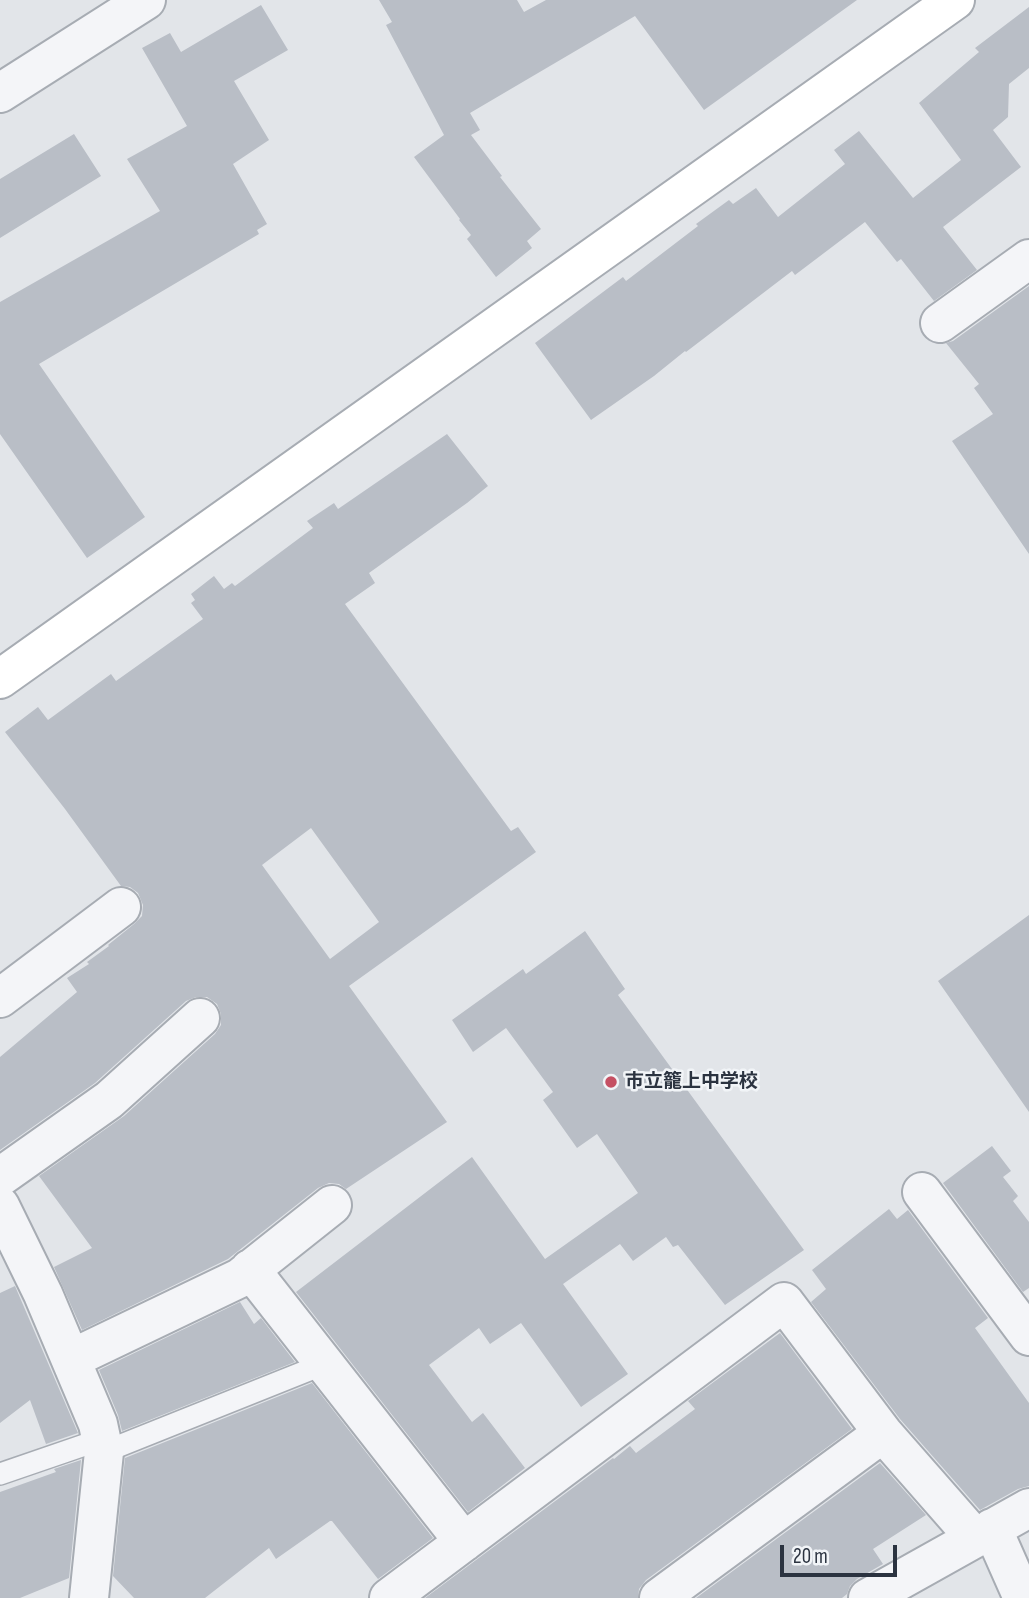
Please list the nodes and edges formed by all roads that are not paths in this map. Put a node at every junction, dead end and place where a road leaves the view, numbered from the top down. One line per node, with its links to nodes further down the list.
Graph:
1 (146, 0): 3 (street)
2 (955, 0): 6 (street)
3 (0, 93)
4 (1029, 259): 5 (street)
5 (940, 323)
6 (0, 679)
7 (121, 907): 8 (street)
8 (0, 998)
9 (200, 1018): 10 (street)
10 (0, 1177)
11 (922, 1192): 15 (street)
12 (332, 1205): 14 (street)
13 (0, 1206): 16 (street)
14 (250, 1269): 16 (street); 17 (street)
15 (1029, 1336)
16 (71, 1360): 19 (street)
17 (324, 1364): 19 (lane); 23 (street)
18 (883, 1433): 22 (street); 23 (street); 26 (street)
19 (103, 1446): 20 (lane); 24 (street)
20 (0, 1474)
21 (1029, 1508): 22 (street)
22 (984, 1533): 27 (street); 28 (street)
23 (464, 1542): 25 (street)
24 (89, 1598)
25 (389, 1598)
26 (659, 1598)
27 (868, 1598)
28 (1023, 1598)

